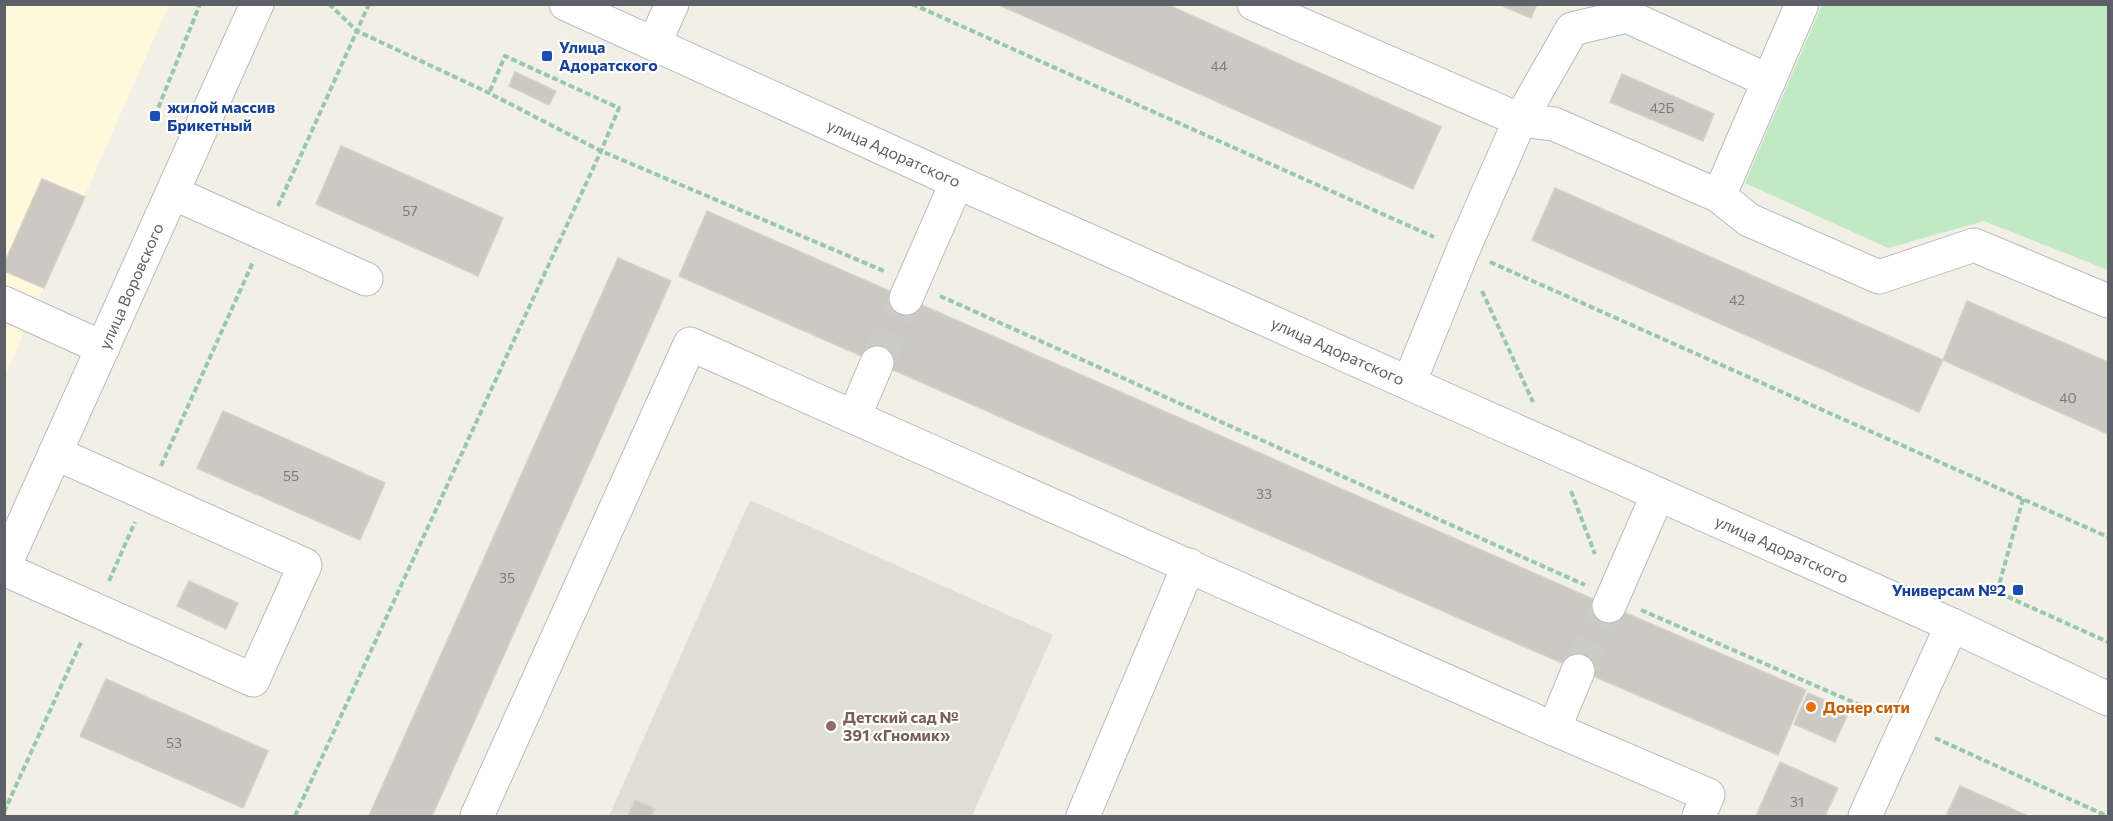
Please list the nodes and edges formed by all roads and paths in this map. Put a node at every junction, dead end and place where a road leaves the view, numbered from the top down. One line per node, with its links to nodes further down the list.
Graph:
1 (200, 4): 15 (path)
2 (257, 4): 19 (street, улица Воровского)
3 (328, 4): 11 (path)
4 (369, 4): 11 (path)
5 (566, 4): 12 (street, улица Адоратского)
6 (672, 4): 12 (street)
7 (912, 4): 22 (path)
8 (1254, 4): 16 (street)
9 (1802, 4): 13 (street)
10 (1629, 10): 13 (street); 16 (street)
11 (357, 31): 14 (path); 21 (path)
12 (654, 44): 18 (street, улица Адоратского)
13 (1769, 81): 20 (street)
14 (489, 93): 17 (path); 17 (path)
15 (155, 116)
16 (1520, 120): 20 (street); 22 (street)
17 (601, 151): 24 (path); 48 (path)
18 (957, 182): 24 (street); 29 (street, улица Адоратского)
19 (172, 193): 21 (street); 27 (street, улица Воровского)
20 (1719, 196): 25 (street)
21 (266, 233): 23 (street); 32 (path)
22 (1463, 250): 29 (street); 34 (path)
23 (366, 279)
24 (909, 290): 38 (path)
25 (2109, 301)
26 (4, 303): 27 (street)
27 (103, 348): 31 (street, улица Воровского)
28 (877, 363): 30 (street)
29 (1409, 383): 33 (street, улица Адоратского)
30 (854, 417): 36 (street); 47 (street)
31 (55, 453): 32 (street); 37 (street, улица Воровского)
32 (148, 494): 39 (path); 39 (street)
33 (1658, 494): 38 (street); 40 (street, улица Адоратского)
34 (2023, 499): 35 (path); 41 (path)
35 (2109, 537)
36 (1189, 566): 45 (street); 49 (street)
37 (4, 568): 39 (street)
38 (1610, 602): 44 (path)
39 (96, 610): 46 (path)
40 (1952, 625): 43 (street, улица Адоратского); 44 (street)
41 (2109, 642)
42 (1578, 670): 45 (street)
43 (2109, 699)
44 (1907, 725): 51 (street); 52 (path)
45 (1554, 729): 50 (street)
46 (4, 812)
47 (484, 814)
48 (295, 816)
49 (1083, 816)
50 (1699, 816)
51 (1865, 816)
52 (2106, 816)

